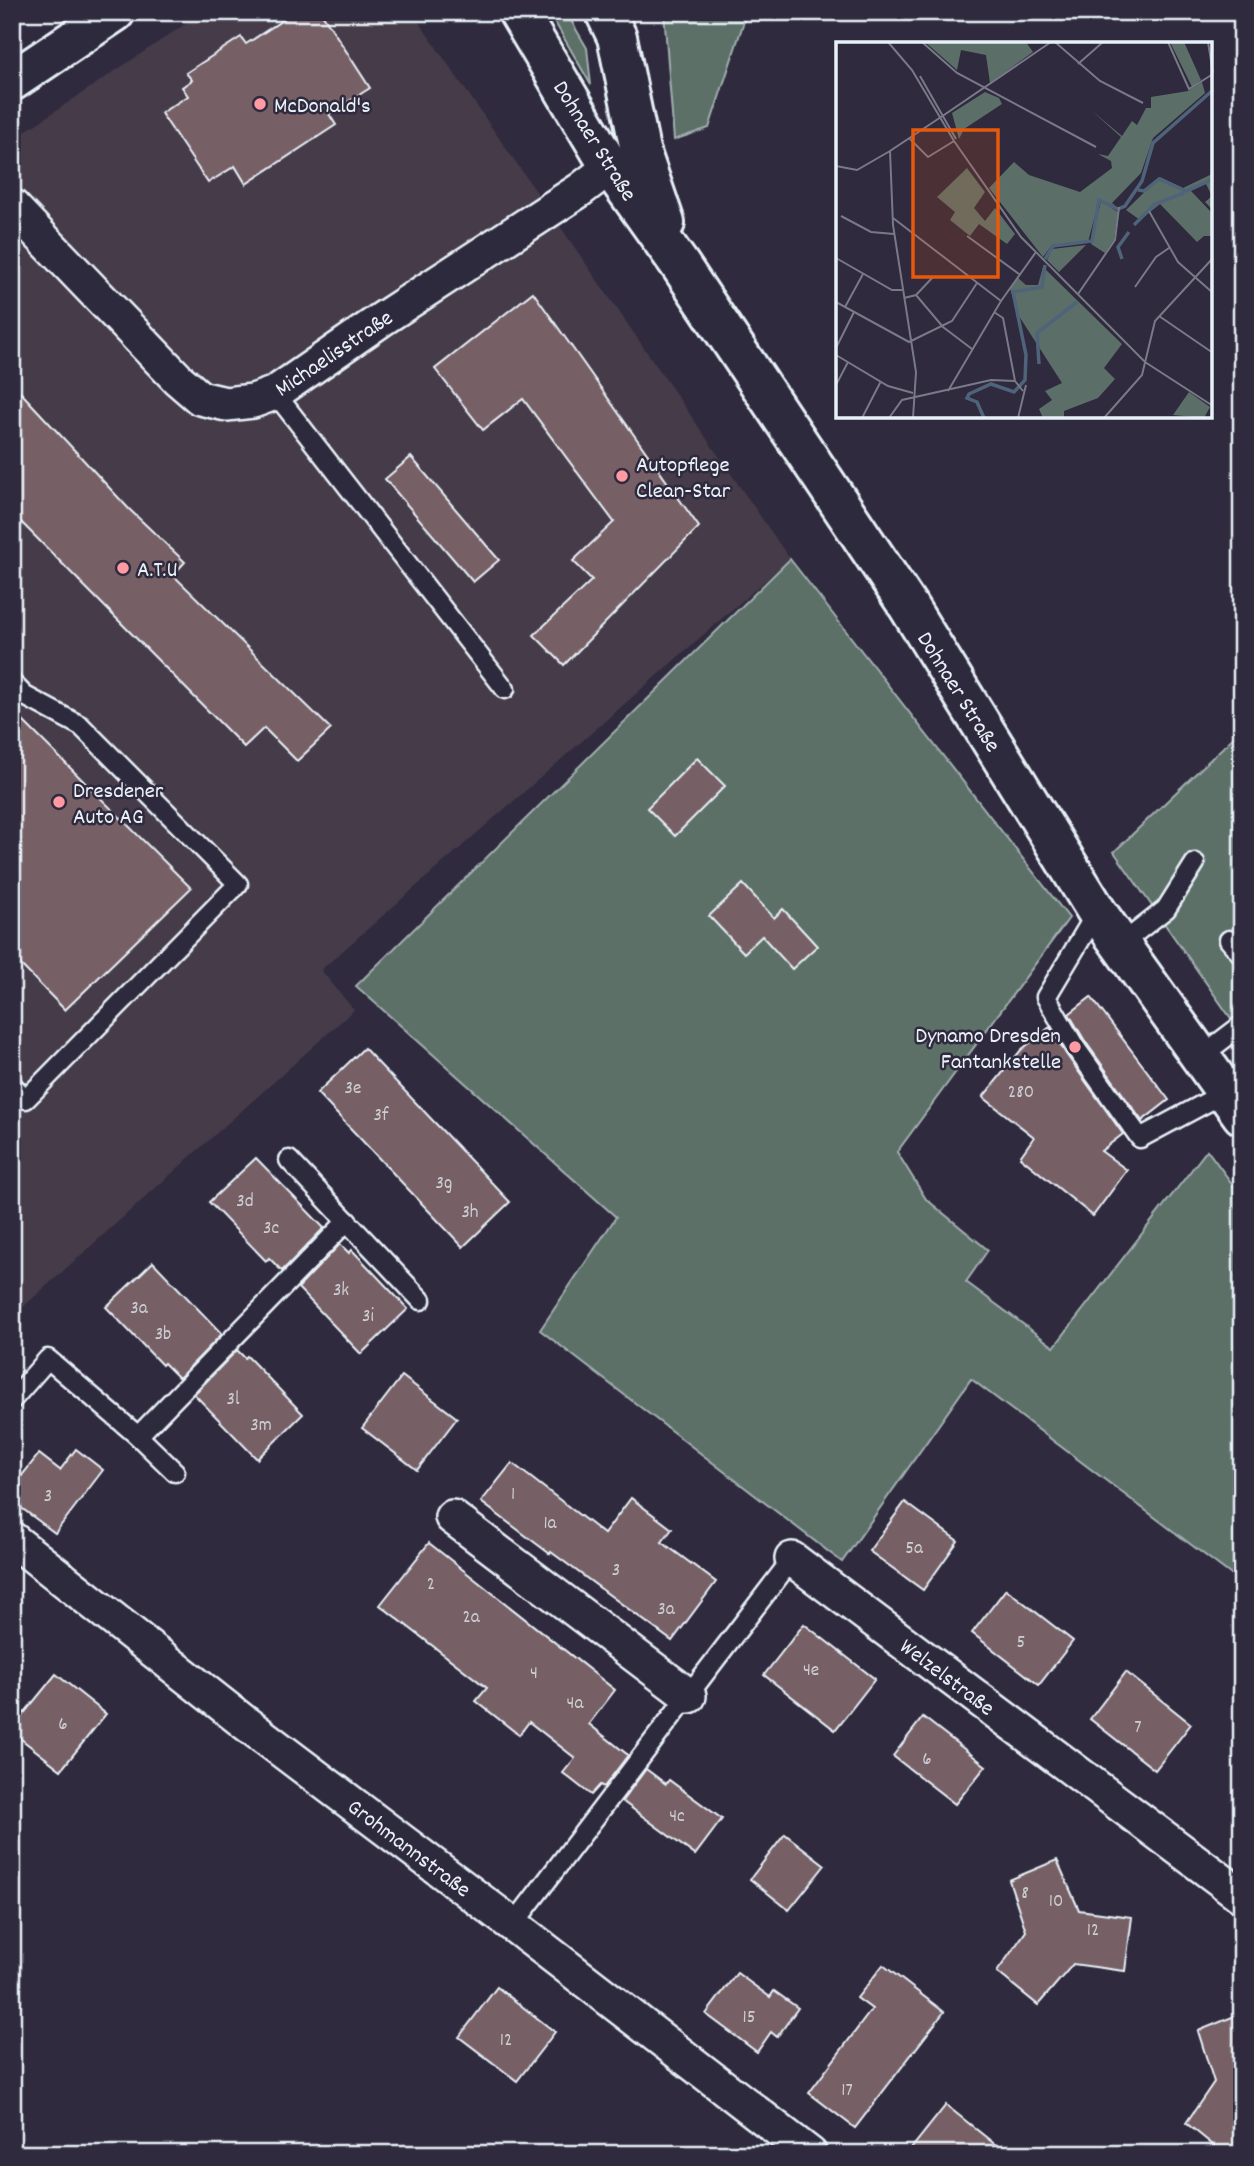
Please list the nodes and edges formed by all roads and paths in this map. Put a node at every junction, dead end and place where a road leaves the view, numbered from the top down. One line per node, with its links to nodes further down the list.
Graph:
1 (518, 12): 5 (main road, Dohnaer Straße)
2 (605, 12): 7 (main road, Dohnaer Straße)
3 (102, 16): 4 (main road)
4 (12, 81)
5 (610, 167): 7 (main road, Dohnaer Straße); 8 (street, Michaelisstraße)
6 (12, 206): 8 (street, Michaelisstraße)
7 (680, 265): 12 (main road, Dohnaer Straße)
8 (275, 393): 10 (lane)
9 (12, 683): 18 (lane)
10 (505, 689)
11 (1195, 863): 14 (lane)
12 (1097, 912): 14 (main road, Dohnaer Straße); 19 (lane)
13 (1229, 940): 15 (lane)
14 (1120, 944): 17 (main road, Dohnaer Straße)
15 (1242, 955)
16 (1242, 1025): 17 (lane)
17 (1200, 1057): 19 (main road, Dohnaer Straße)
18 (12, 1085)
19 (1234, 1104)
20 (289, 1160): 21 (lane)
21 (347, 1221): 22 (lane); 24 (lane)
22 (421, 1300)
23 (12, 1400): 24 (lane)
24 (138, 1436): 25 (lane)
25 (176, 1472)
26 (452, 1517): 29 (street)
27 (12, 1539): 31 (street, Grohmannstraße)
28 (792, 1559): 29 (lane, Welzelstraße); 30 (street, Welzelstraße)
29 (689, 1696): 31 (lane, Welzelstraße)
30 (1242, 1896)
31 (513, 1924): 32 (street, Grohmannstraße)
32 (810, 2154)

